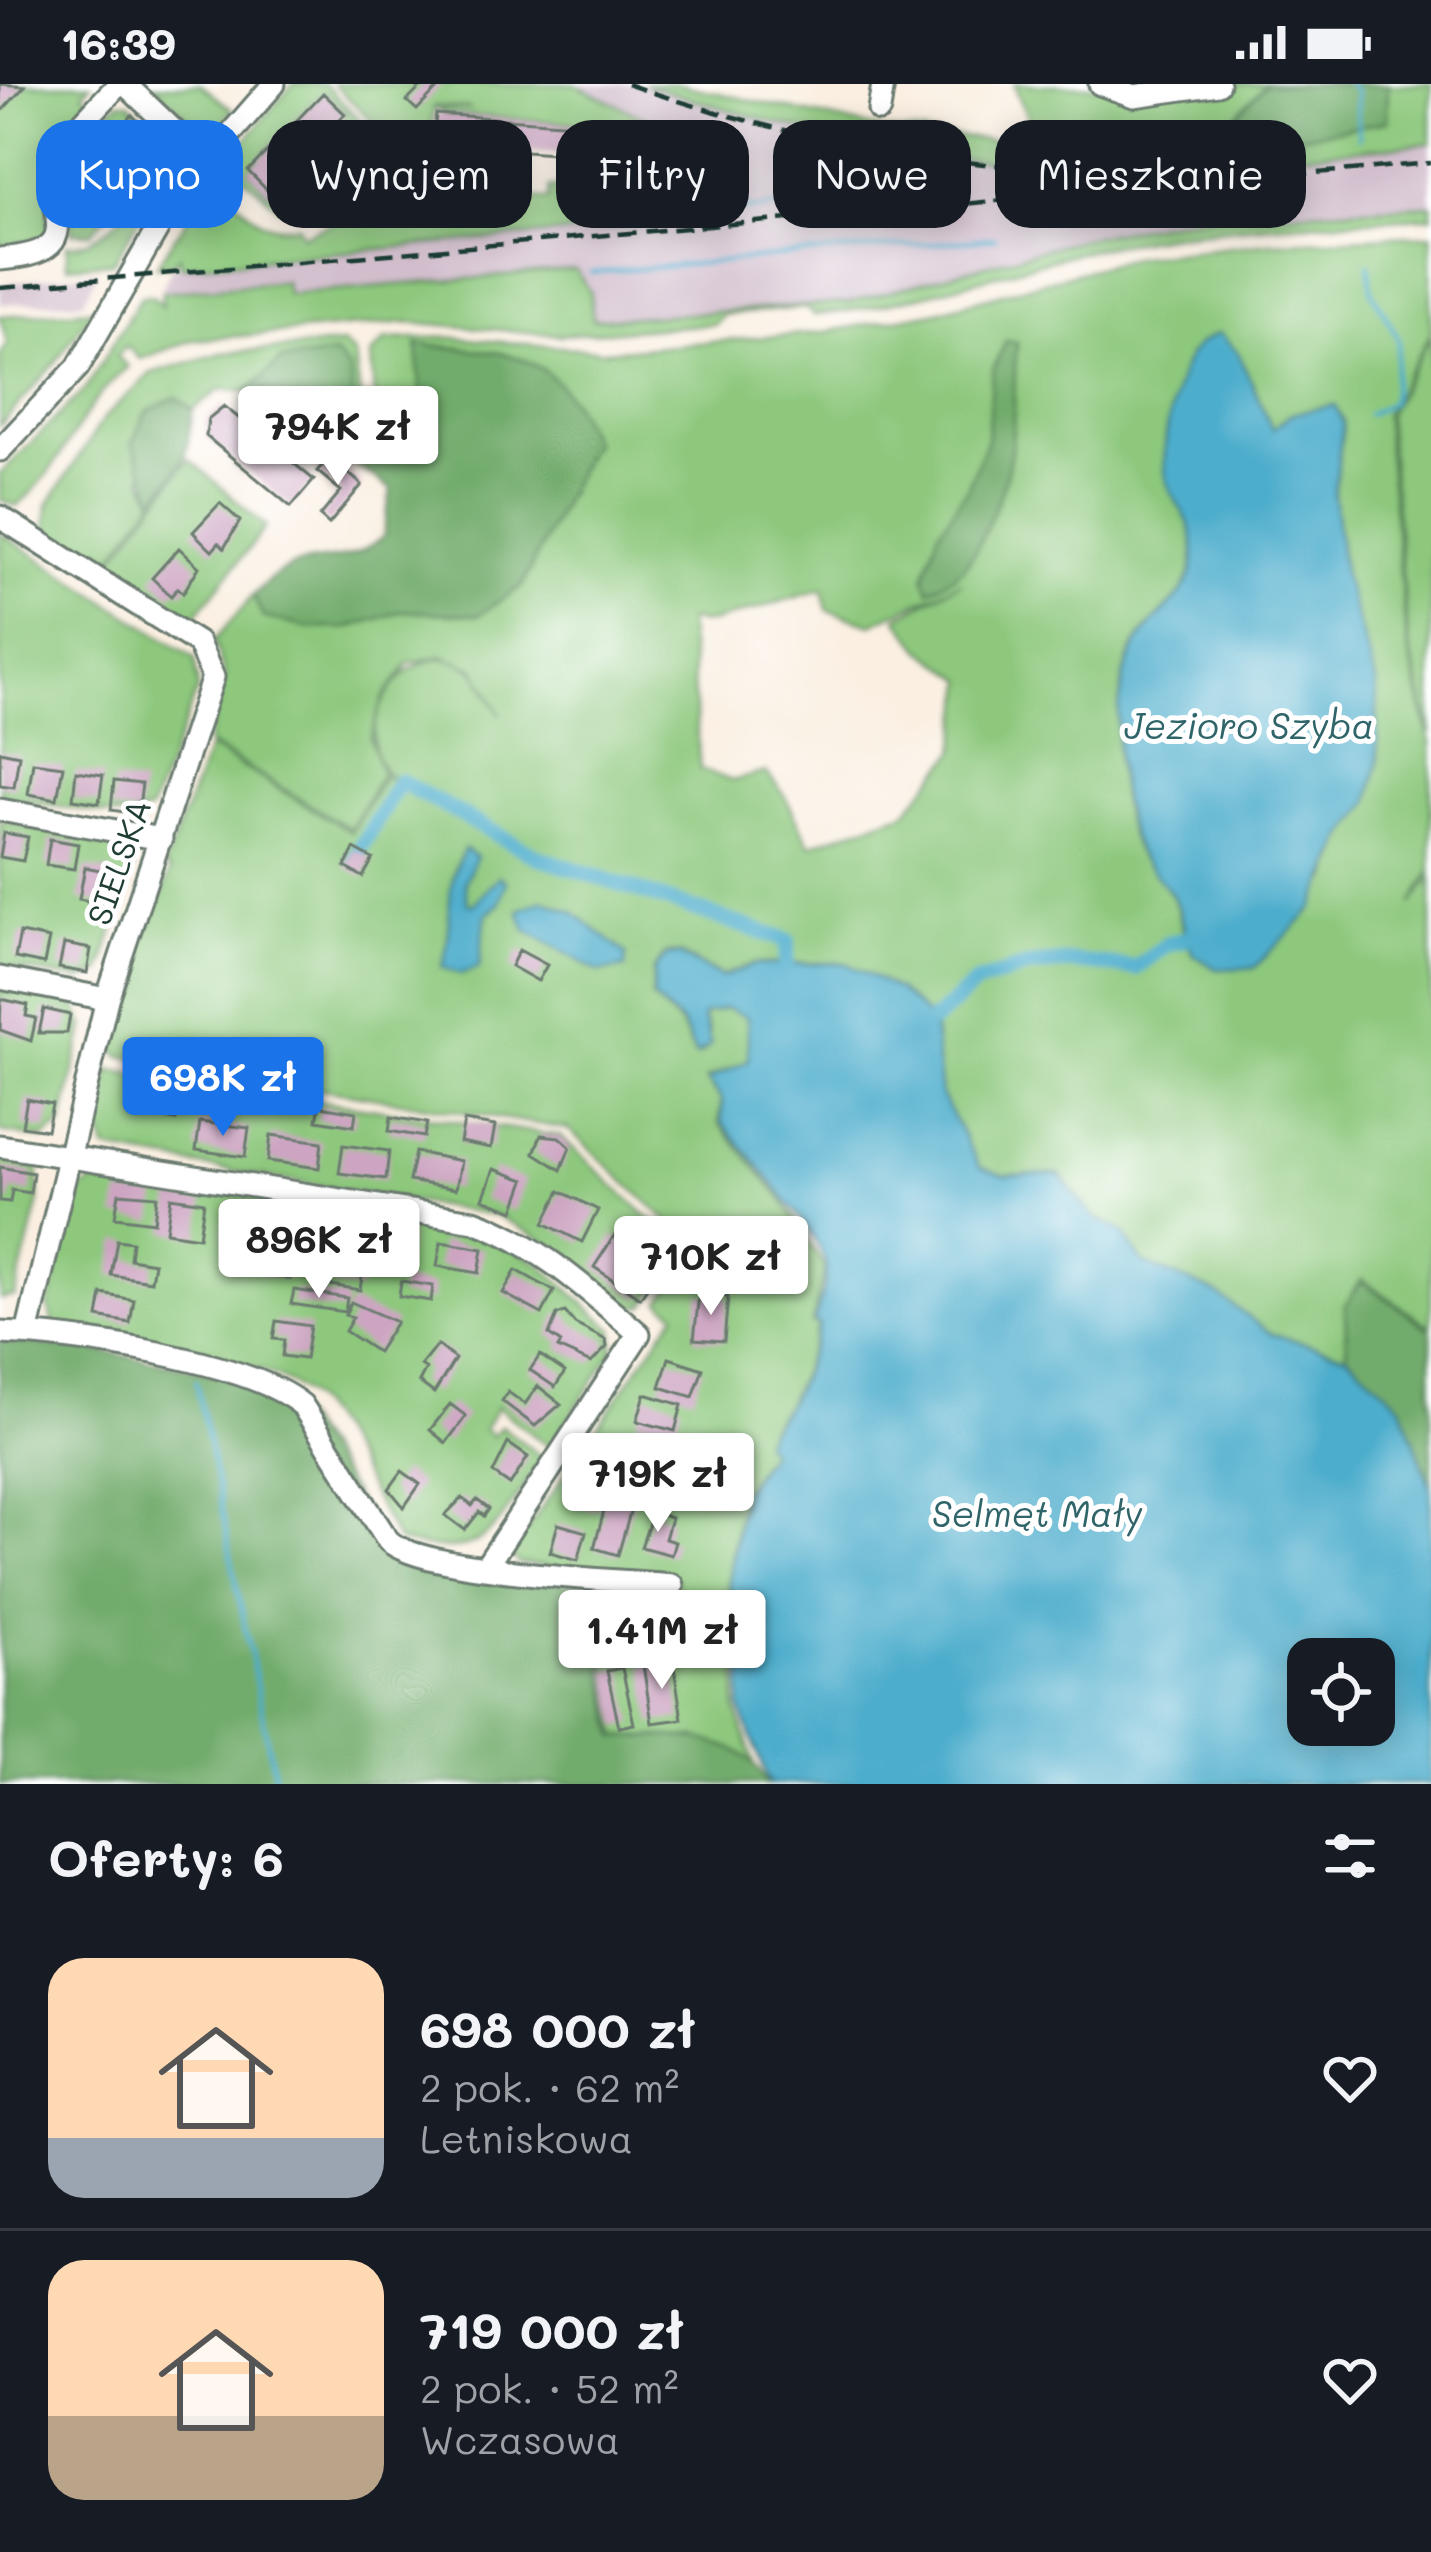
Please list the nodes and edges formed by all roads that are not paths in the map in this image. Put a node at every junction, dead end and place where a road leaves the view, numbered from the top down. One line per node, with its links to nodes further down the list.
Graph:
1 (122, 84): 7 (street); 12 (street)
2 (139, 84): 7 (street)
3 (274, 84): 10 (street)
4 (884, 84): 8 (street)
5 (1100, 84): 6 (street)
6 (1218, 84)
7 (150, 106): 9 (street)
8 (879, 110)
9 (164, 120)
10 (242, 120)
11 (156, 228): 13 (street)
12 (0, 260)
13 (0, 450)
14 (0, 517): 16 (street, SIELSKA)
15 (0, 810): 16 (street)
16 (161, 839): 18 (street, SIELSKA)
17 (0, 978): 18 (street)
18 (107, 999): 20 (street, SIELSKA)
19 (0, 1146): 20 (street)
20 (70, 1157): 22 (street, SIELSKA); 23 (street)
21 (0, 1334): 22 (street)
22 (27, 1334): 23 (street)
23 (484, 1568): 24 (street)
24 (672, 1585)

